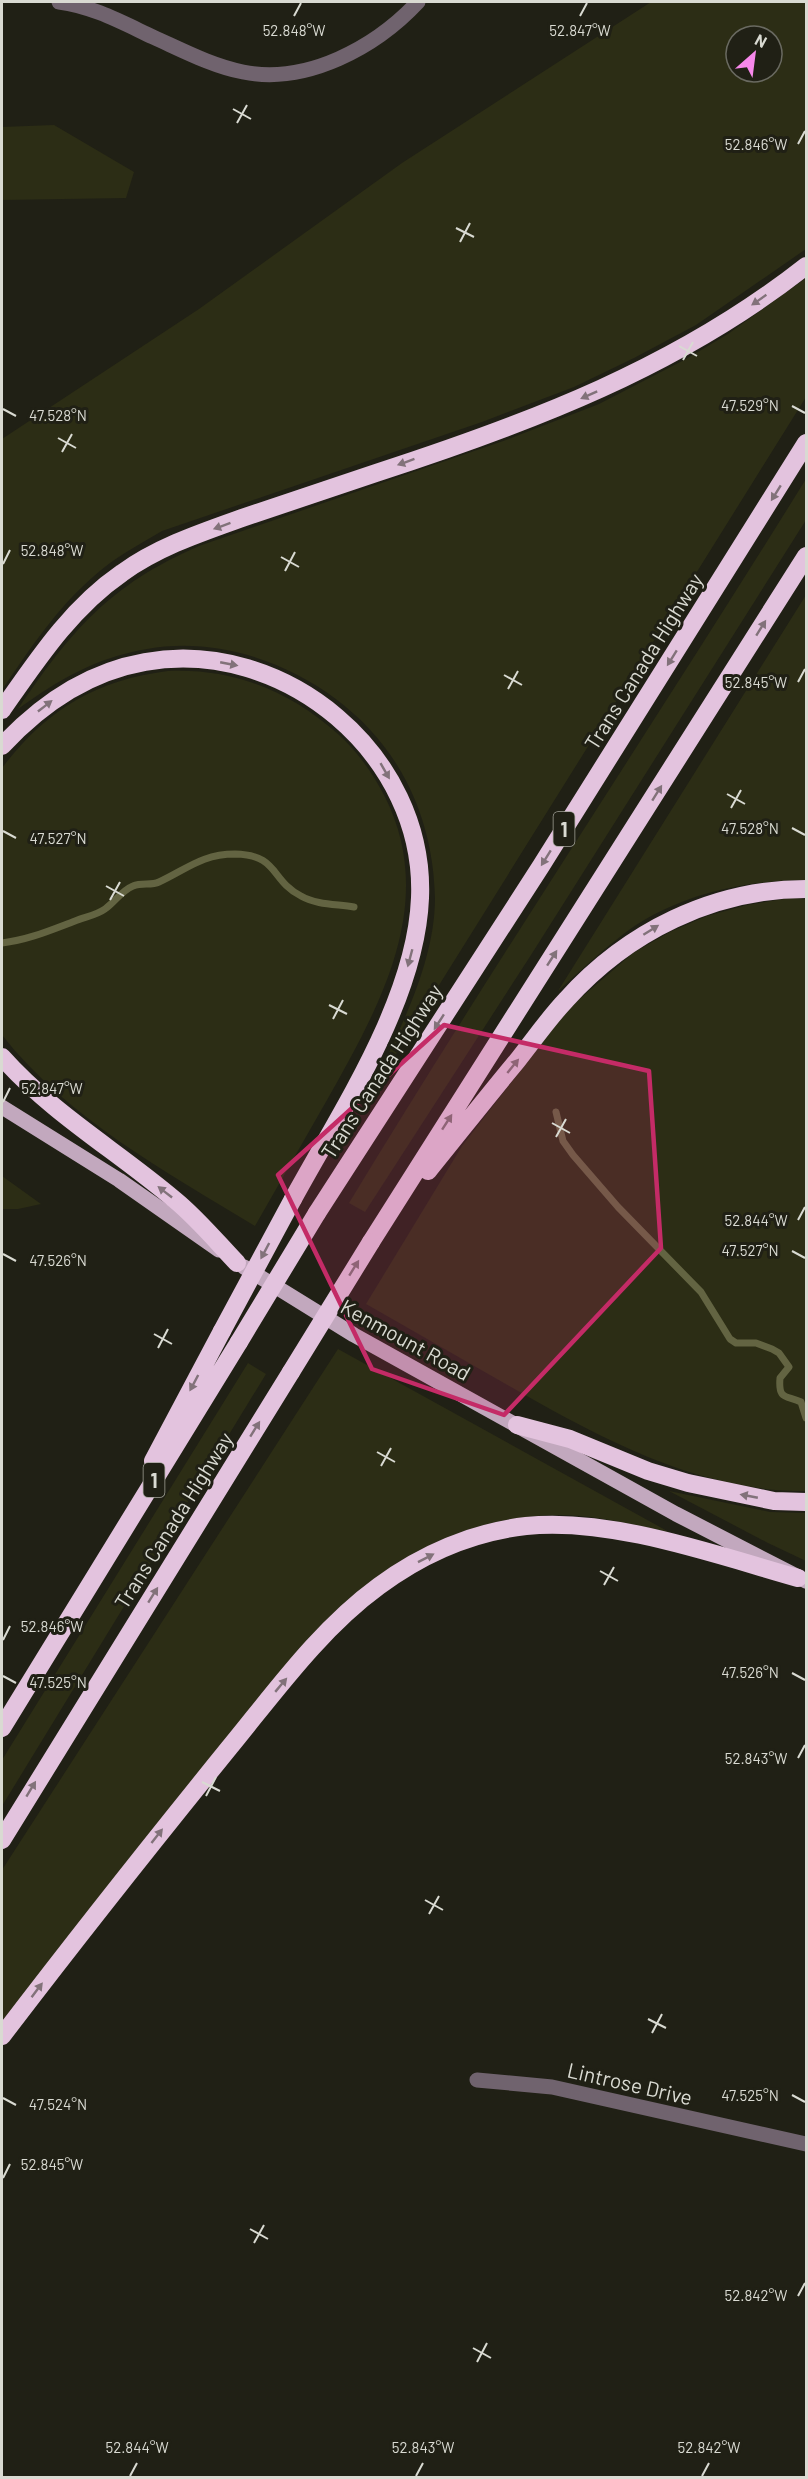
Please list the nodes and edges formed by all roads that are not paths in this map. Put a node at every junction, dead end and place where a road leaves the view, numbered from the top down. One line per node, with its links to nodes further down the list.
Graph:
1 (59, 2): 2 (street)
2 (418, 2)
3 (807, 266): 6 (highway, one-way to 6)
4 (807, 443): 16 (highway, Trans Canada Highway / 1, one-way to 16, bridge)
5 (807, 556): 11 (highway, Trans Canada Highway, one-way to 5)
6 (2, 710)
7 (2, 746): 16 (highway, one-way to 16, bridge)
8 (807, 889): 11 (highway, one-way to 8)
9 (2, 1057): 12 (highway, one-way to 9)
10 (2, 1107): 12 (main road, Kenmount Road)
11 (370, 1242): 18 (highway, Trans Canada Highway, one-way to 11, bridge)
12 (237, 1263): 13 (main road, Kenmount Road)
13 (517, 1425): 14 (highway, one-way to 13); 15 (main road, Kenmount Road)
14 (807, 1502)
15 (802, 1580): 19 (highway, one-way to 15)
16 (69, 1619): 17 (highway, Trans Canada Highway / 1)
17 (2, 1728)
18 (2, 1840)
19 (2, 2036)
20 (477, 2080): 21 (street, Lintrose Drive)
21 (807, 2144)

